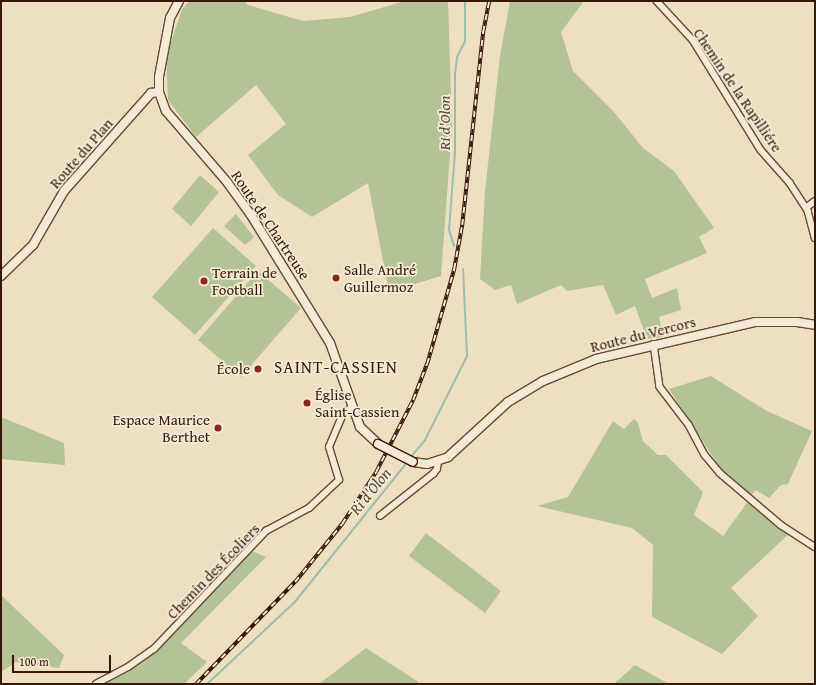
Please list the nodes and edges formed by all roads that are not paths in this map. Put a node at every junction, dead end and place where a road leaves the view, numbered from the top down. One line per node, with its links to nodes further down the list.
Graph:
1 (179, 1): 3 (main road, Route de Chartreuse)
2 (657, 1): 5 (street, Chemin de la Rapilliére)
3 (159, 92): 8 (main road, Route du Plan); 11 (main road, Route de Chartreuse)
4 (815, 201): 5 (street)
5 (806, 208): 6 (street, Chemin de la Rapilliére)
6 (814, 227): 7 (street, Chemin de la Rapilliére)
7 (815, 238)
8 (1, 276)
9 (815, 325): 10 (main road, Route du Vercors)
10 (654, 344): 12 (main road, Route du Vercors); 14 (street)
11 (352, 407): 12 (main road, Route de Chartreuse, bridge); 15 (street, Chemin des Écoliers)
12 (438, 462): 13 (street)
13 (380, 516)
14 (815, 547)
15 (96, 684)

